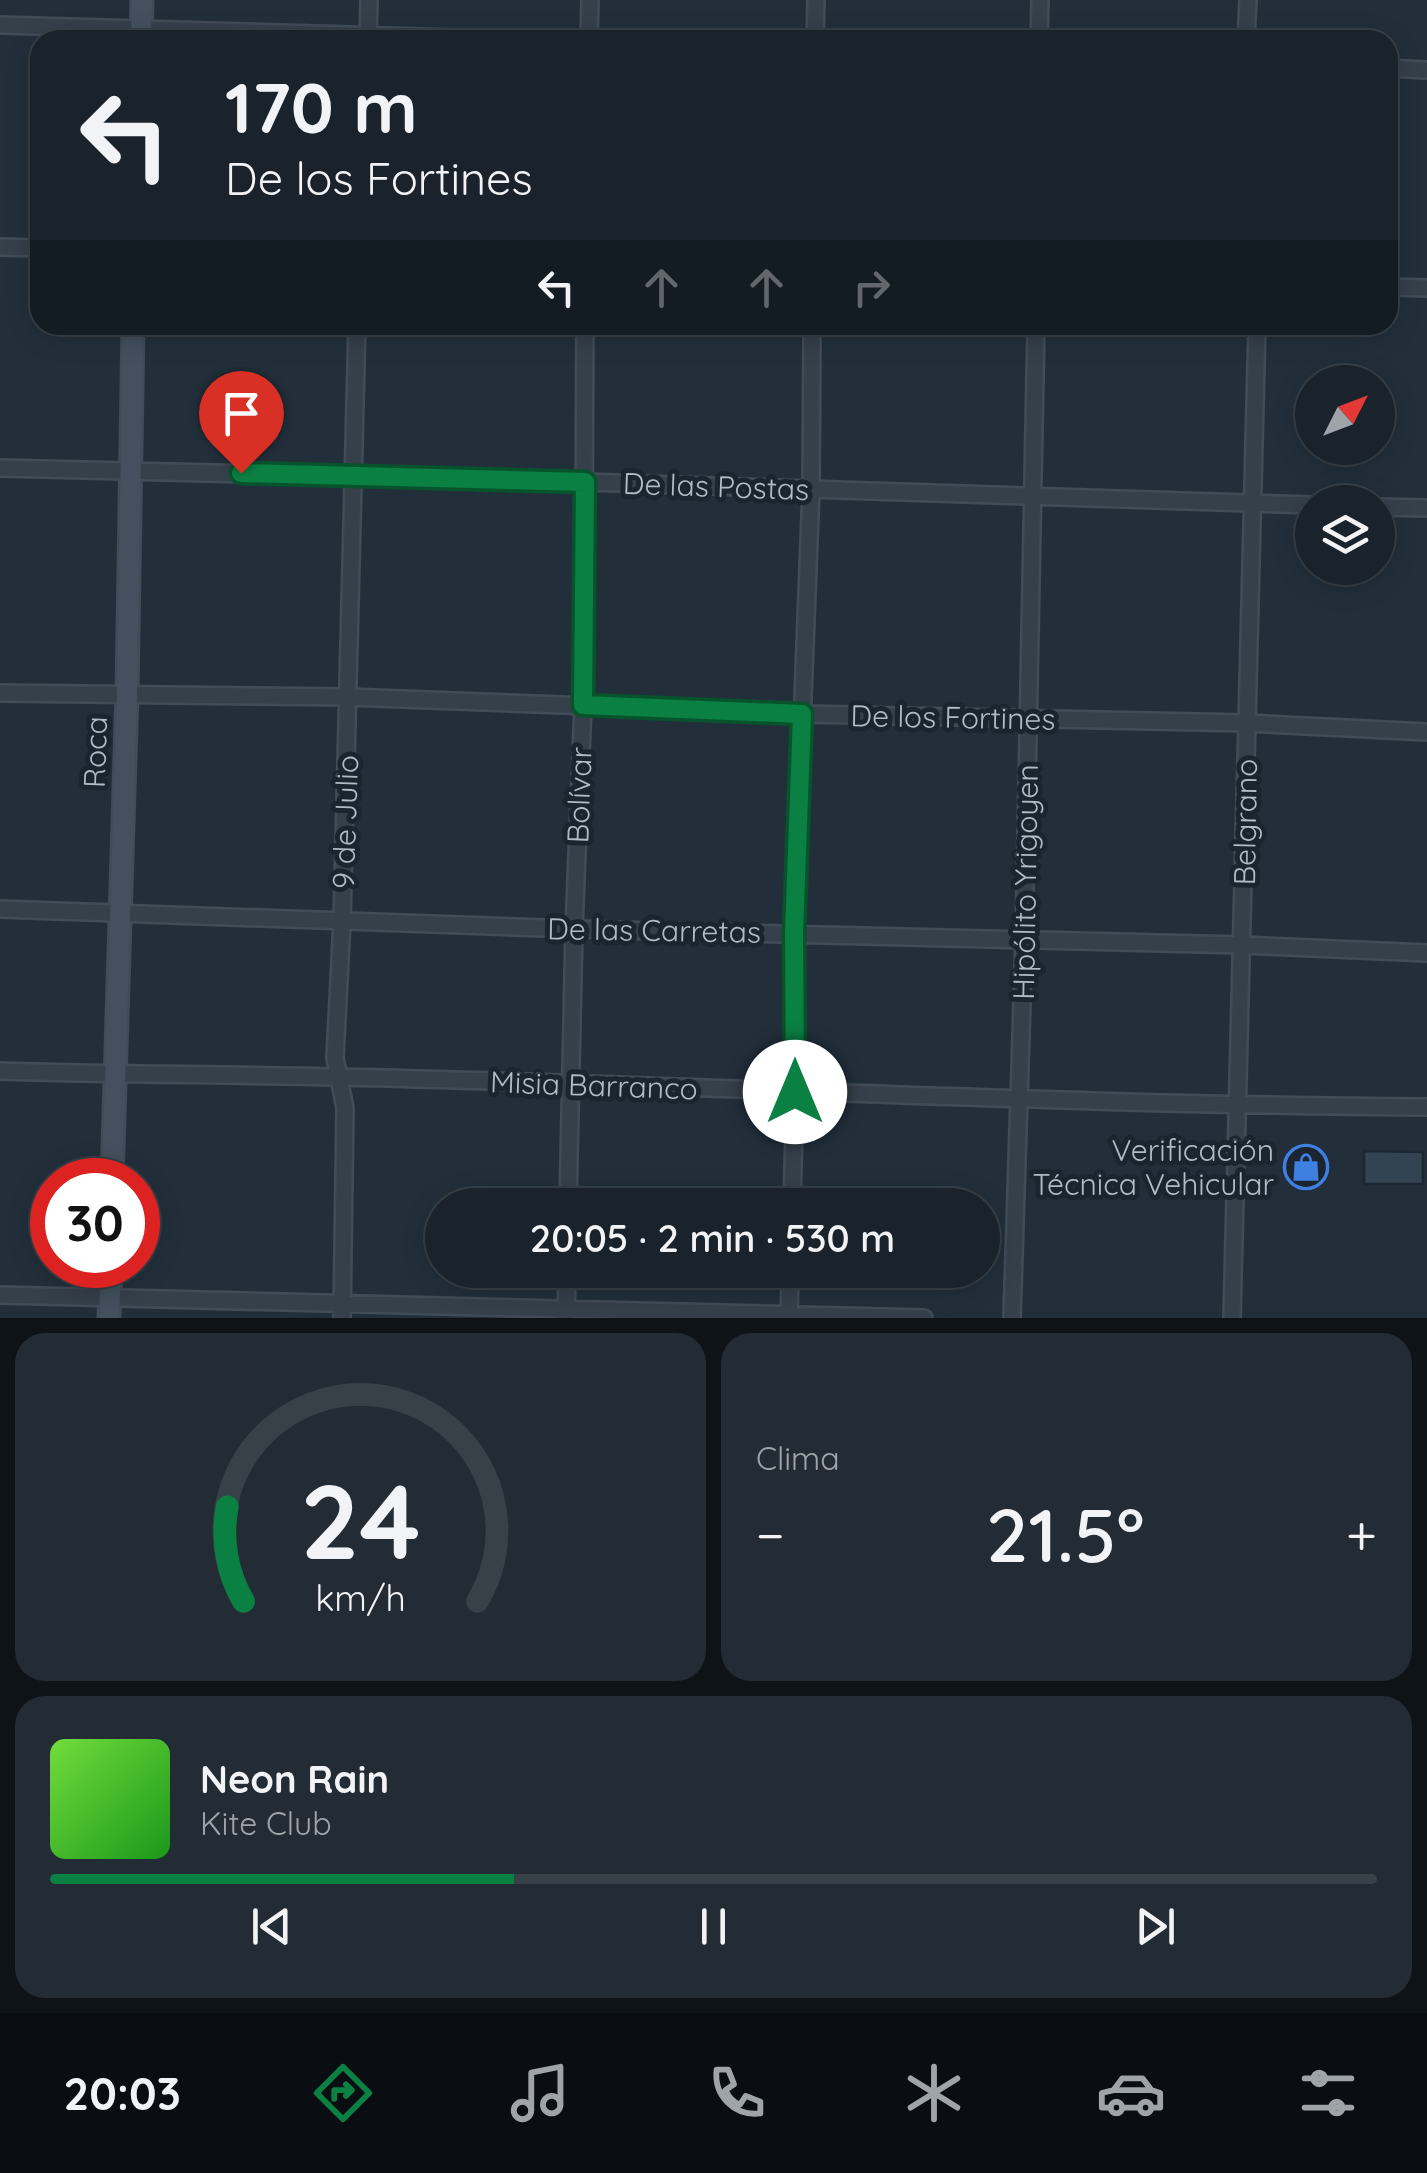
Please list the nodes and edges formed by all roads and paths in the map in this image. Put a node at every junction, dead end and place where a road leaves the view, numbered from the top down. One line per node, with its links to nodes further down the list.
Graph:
1 (142, 0): 9 (street)
2 (369, 0): 10 (street)
3 (590, 0): 11 (street)
4 (816, 0): 12 (street)
5 (1040, 0): 13 (street)
6 (1248, 0): 14 (street)
7 (0, 25): 8 (street)
8 (70, 30)
9 (141, 30)
10 (368, 30)
11 (589, 30)
12 (815, 30)
13 (1039, 30)
14 (1246, 30)
15 (1398, 69): 16 (street)
16 (1427, 70)
17 (0, 247): 18 (street)
18 (30, 248)
19 (1398, 287): 20 (street)
20 (1427, 288)
21 (132, 335): 28 (street, Roca)
22 (357, 335): 29 (street, 9 de Julio)
23 (585, 335): 30 (street, Bolívar)
24 (812, 335): 31 (street)
25 (1036, 335): 32 (street, Hipólito Yrigoyen)
26 (1257, 335): 33 (street, Belgrano)
27 (0, 468): 28 (street, De las Postas)
28 (129, 470): 29 (street, De las Postas); 38 (street, Roca)
29 (354, 476): 30 (street, De las Postas); 39 (street, 9 de Julio)
30 (585, 482): 31 (street, De las Postas); 40 (street, Bolívar)
31 (811, 490): 32 (street, De las Postas); 41 (street)
32 (1034, 496): 33 (street, De las Postas); 42 (street, Hipólito Yrigoyen)
33 (1254, 504): 34 (street, De las Postas); 43 (street, Belgrano)
34 (1295, 505)
35 (1395, 507): 36 (street)
36 (1427, 508)
37 (0, 693): 38 (street, De los Fortines)
38 (127, 693): 39 (street, De los Fortines); 46 (street, Roca)
39 (348, 697): 40 (street, De los Fortines); 47 (street, 9 de Julio)
40 (583, 705): 41 (street, De los Fortines); 48 (street, Bolívar)
41 (802, 714): 42 (street, De los Fortines); 49 (street)
42 (1029, 719): 43 (street, De los Fortines); 50 (street, Hipólito Yrigoyen)
43 (1248, 723): 44 (street, De los Fortines); 51 (street, Belgrano)
44 (1427, 732)
45 (0, 909): 46 (street, De las Carretas)
46 (120, 913): 47 (street, De las Carretas); 54 (street, Roca)
47 (342, 920): 48 (street, De las Carretas); 55 (street, 9 de Julio)
48 (574, 929): 49 (street, De las Carretas); 56 (street, Bolívar)
49 (794, 934): 50 (street, De las Carretas); 57 (street)
50 (1024, 940): 51 (street, De las Carretas); 58 (street, Hipólito Yrigoyen)
51 (1242, 945): 52 (street, De las Carretas); 59 (street, Belgrano)
52 (1427, 953)
53 (0, 1071): 54 (street, Misia Barranco)
54 (114, 1075): 55 (street, Misia Barranco); 61 (street, Roca)
55 (338, 1076): 56 (street, Misia Barranco); 68 (street, 9 de Julio)
56 (571, 1084): 57 (street, Misia Barranco); 62 (street, Bolívar)
57 (795, 1092): 58 (street, Misia Barranco); 63 (street)
58 (1019, 1100): 59 (street, Misia Barranco); 72 (street, Hipólito Yrigoyen)
59 (1237, 1106): 60 (street, Misia Barranco); 73 (street, Belgrano)
60 (1427, 1107)
61 (112, 1158)
62 (568, 1188)
63 (792, 1188)
64 (567, 1288): 69 (street)
65 (790, 1288): 70 (street)
66 (0, 1295): 67 (street)
67 (110, 1308): 68 (street)
68 (342, 1311): 69 (street)
69 (566, 1314): 70 (street)
70 (789, 1316): 71 (street)
71 (924, 1318)
72 (1012, 1318)
73 (1232, 1318)

